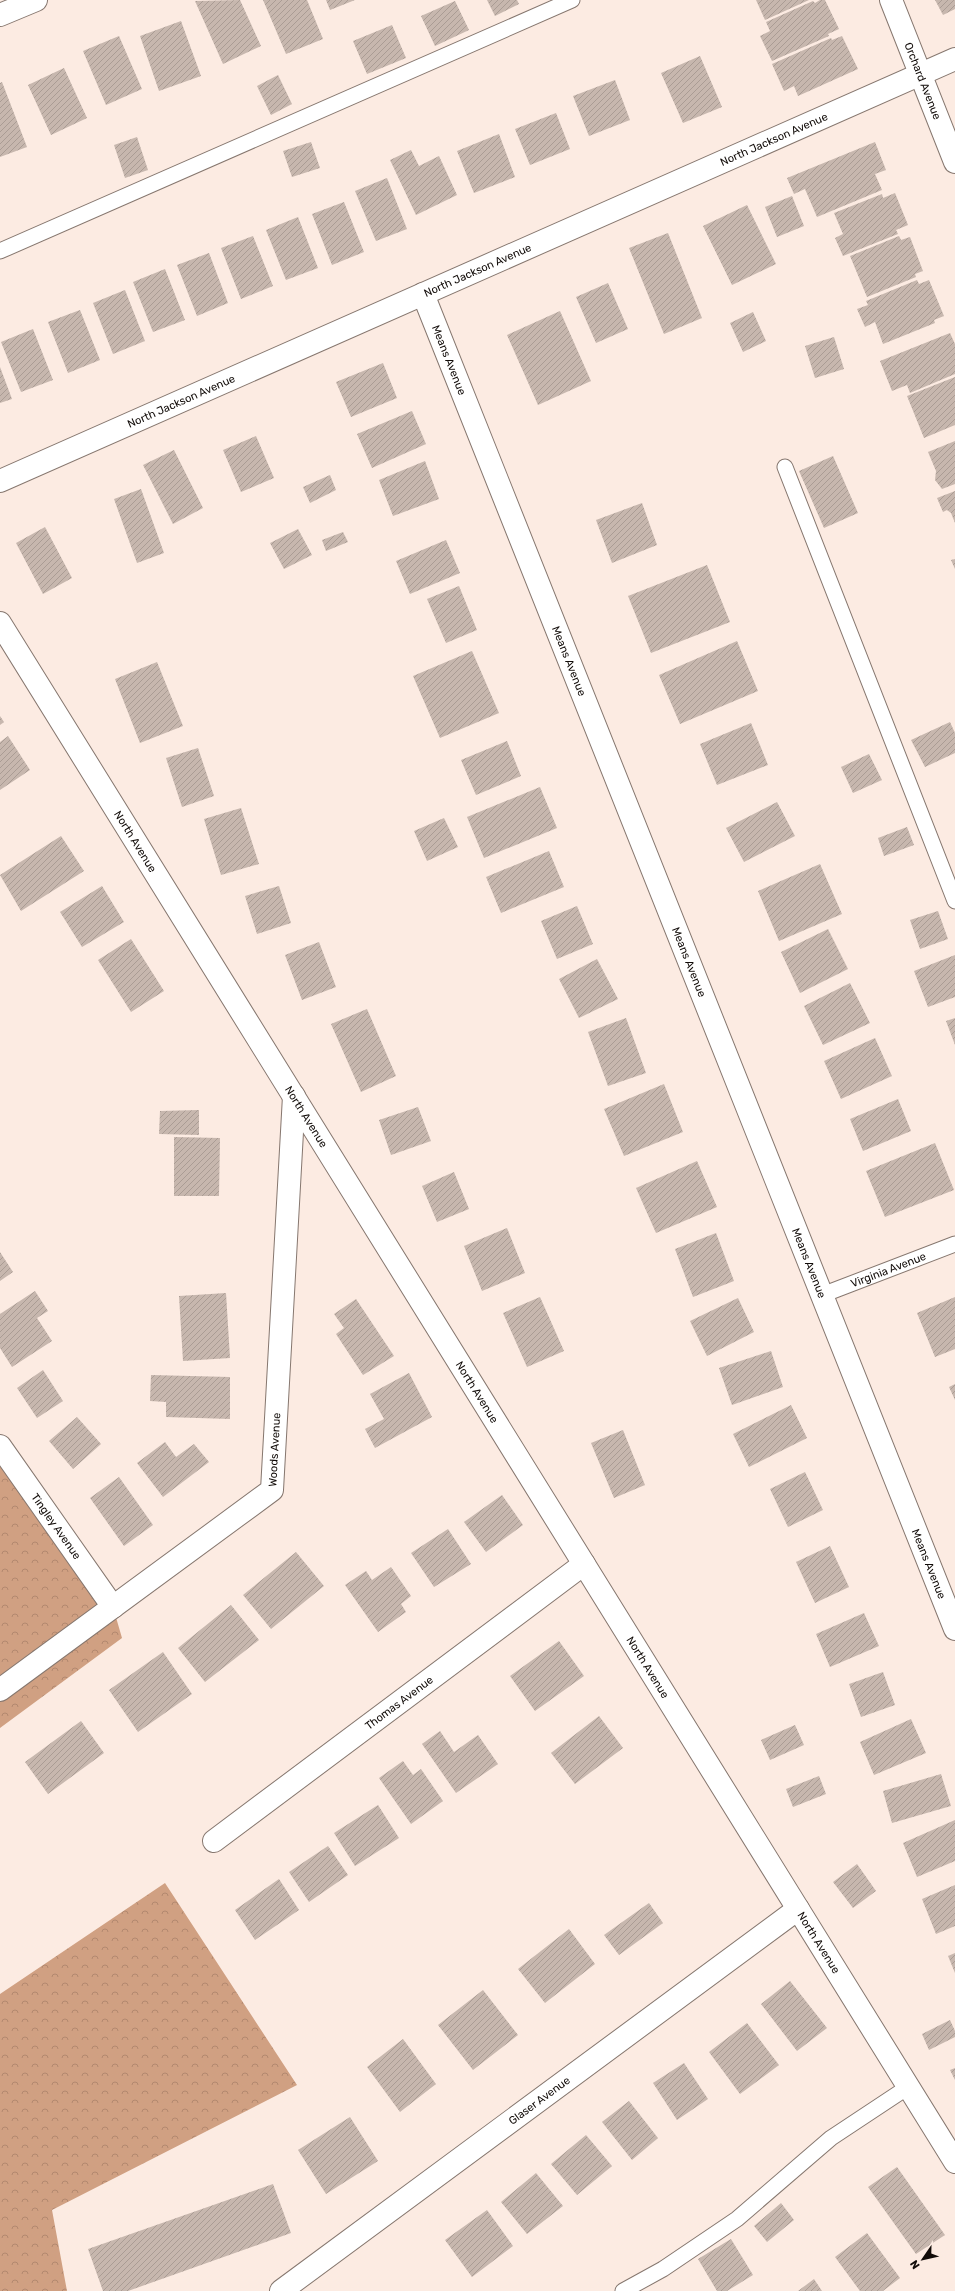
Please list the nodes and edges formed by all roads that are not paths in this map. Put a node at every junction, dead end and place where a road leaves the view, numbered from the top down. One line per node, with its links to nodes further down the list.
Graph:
1 (36, 0): 4 (street)
2 (572, 0): 8 (lane)
3 (891, 0): 6 (street, Orchard Avenue)
4 (0, 15)
5 (955, 59): 6 (street, North Jackson Avenue)
6 (920, 75): 7 (street, Orchard Avenue); 9 (street, North Jackson Avenue)
7 (955, 162)
8 (0, 251)
9 (423, 294): 11 (street, North Jackson Avenue); 16 (street, Means Avenue)
10 (785, 467): 13 (lane)
11 (0, 481)
12 (0, 622): 14 (street, North Avenue)
13 (955, 901)
14 (294, 1096): 18 (street, North Avenue); 19 (street, Woods Avenue)
15 (955, 1244): 16 (lane, Virginia Avenue)
16 (822, 1295): 20 (street, Means Avenue)
17 (0, 1446): 19 (street, Tingley Avenue)
18 (584, 1564): 22 (street, Thomas Avenue); 23 (street, North Avenue)
19 (113, 1607): 21 (street, Woods Avenue)
20 (955, 1629)
21 (0, 1690)
22 (214, 1840)
23 (798, 1909): 24 (street, North Avenue); 26 (street, Glaser Avenue)
24 (908, 2087): 25 (street, North Avenue); 27 (lane)
25 (955, 2162)
26 (281, 2291)
27 (623, 2291)

